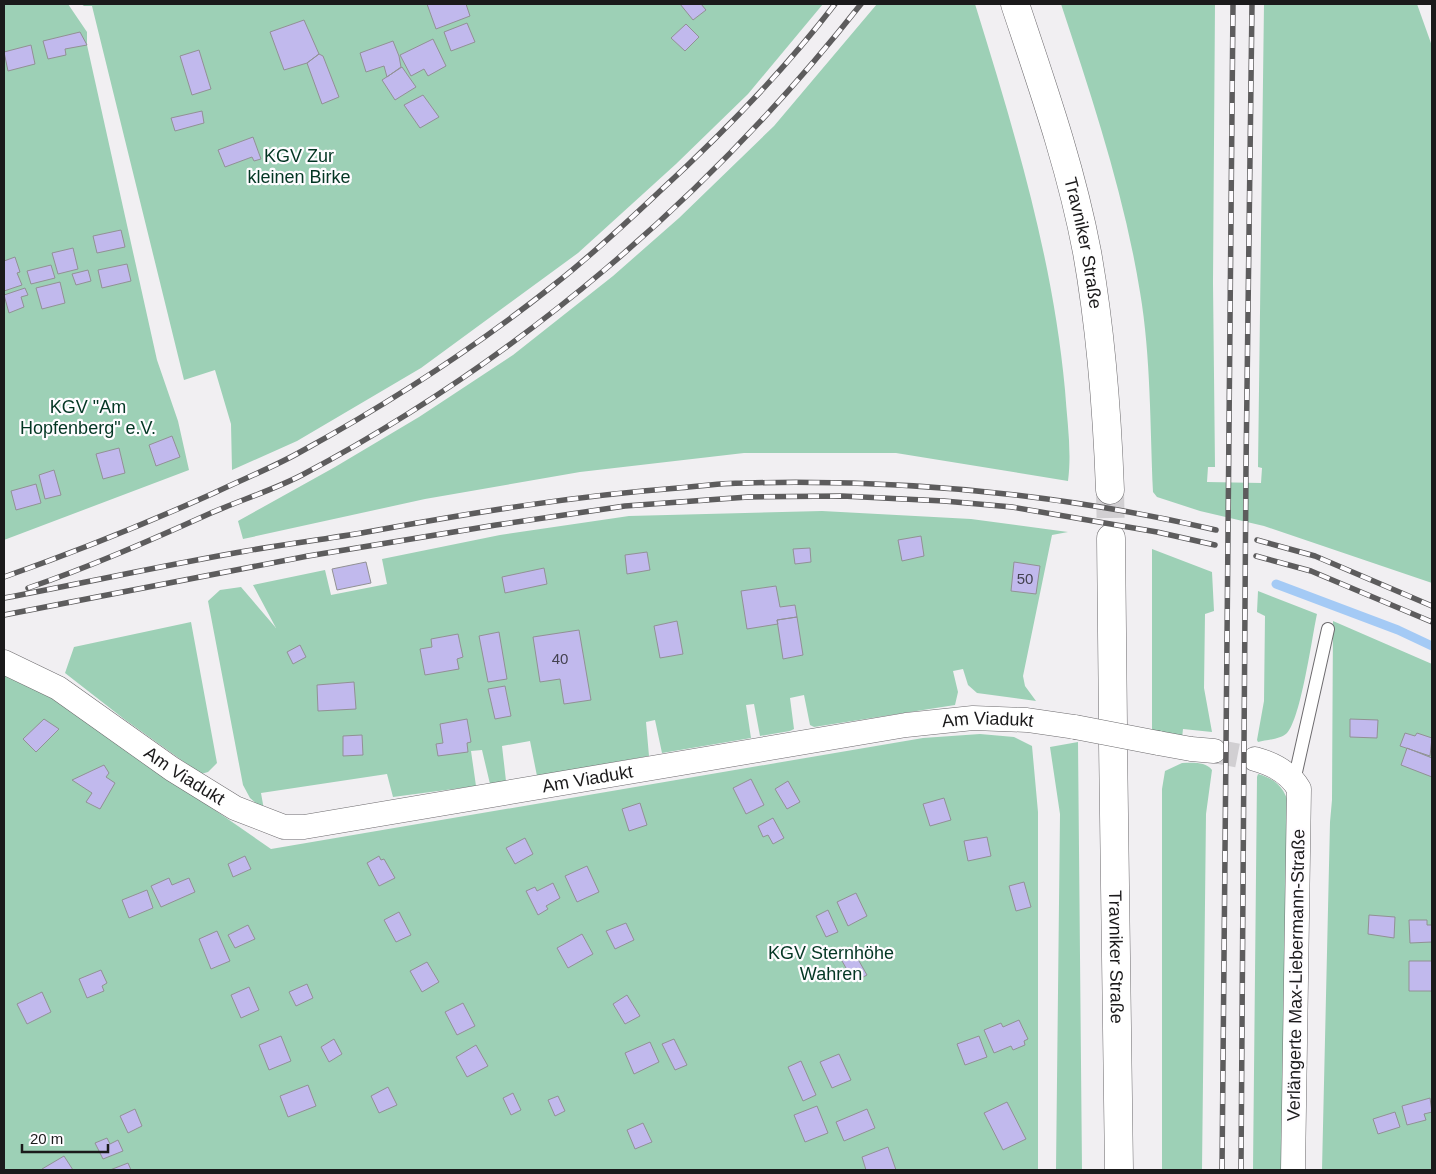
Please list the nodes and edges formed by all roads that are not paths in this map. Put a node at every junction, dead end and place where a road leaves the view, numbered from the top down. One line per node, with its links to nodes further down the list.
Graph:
1 (1015, 4): 2 (main road, Travniker Straße)
2 (1110, 490)
3 (1111, 538): 9 (main road, Travniker Straße)
4 (1328, 629): 8 (lane)
5 (4, 662): 6 (street, Am Viadukt, bridge)
6 (1214, 751)
7 (1255, 759): 8 (street)
8 (1294, 781): 10 (street, Verlängerte Max-Liebermann-Straße)
9 (1119, 1170)
10 (1293, 1170)

